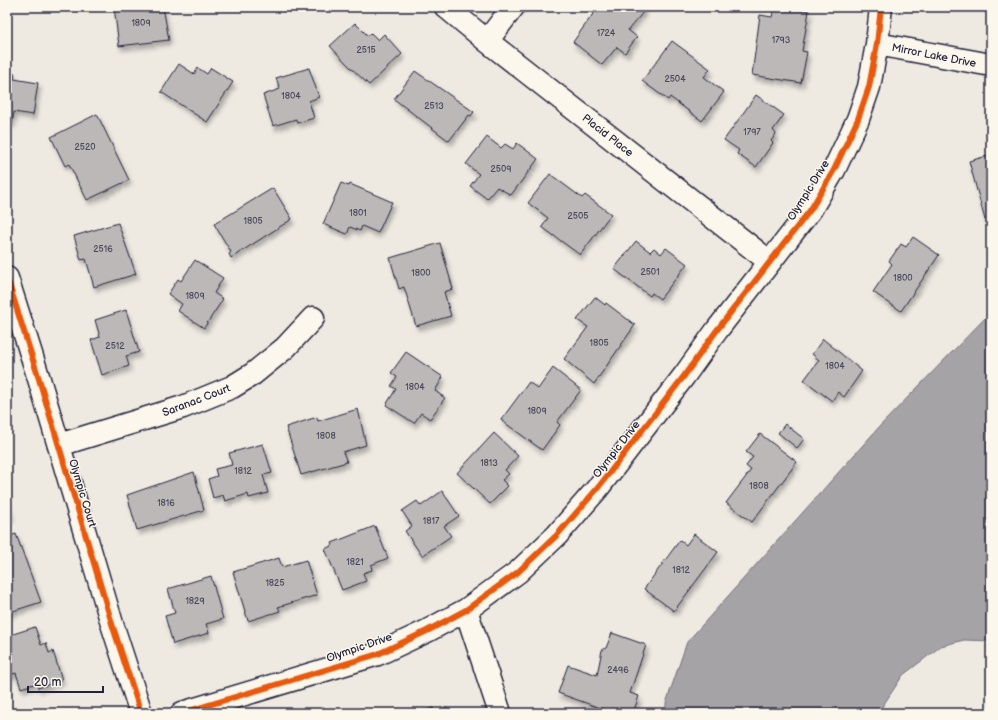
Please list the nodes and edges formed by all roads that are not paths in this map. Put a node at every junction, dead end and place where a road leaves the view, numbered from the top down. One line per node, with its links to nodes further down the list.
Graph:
1 (446, 7): 4 (street, Placid Place)
2 (513, 7): 4 (street)
3 (881, 7): 5 (street, Olympic Drive)
4 (487, 41): 7 (street, Placid Place)
5 (876, 44): 6 (street, Mirror Lake Drive); 7 (street, Olympic Drive)
6 (991, 66)
7 (770, 262): 11 (street, Olympic Drive)
8 (7, 278): 10 (street, Olympic Court)
9 (313, 318): 10 (street, Saranac Court)
10 (59, 446): 12 (street, Olympic Court)
11 (466, 610): 13 (street, Olympic Drive); 14 (street)
12 (141, 713)
13 (182, 713)
14 (500, 713)

